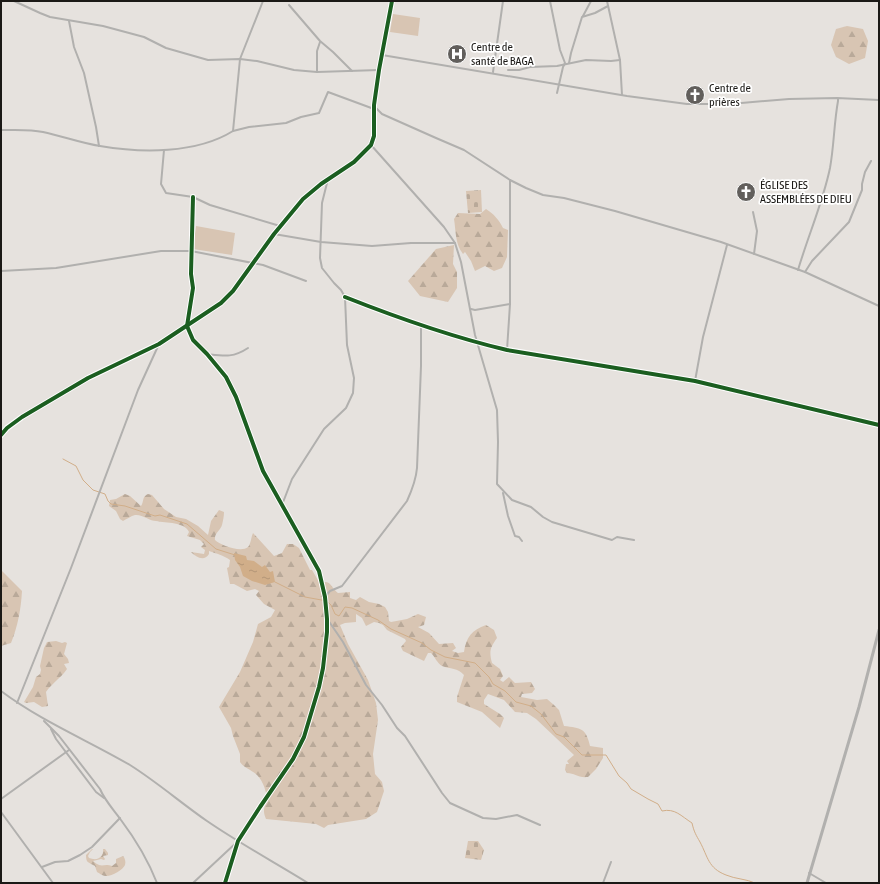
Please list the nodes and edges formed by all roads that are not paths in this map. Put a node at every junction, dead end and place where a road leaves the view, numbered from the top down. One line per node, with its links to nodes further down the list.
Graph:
1 (14, 1): 11 (street)
2 (263, 1): 14 (street)
3 (392, 1): 13 (street)
4 (503, 1): 22 (street)
5 (550, 1): 17 (street)
6 (591, 1): 10 (street)
7 (607, 1): 9 (street)
8 (288, 5): 12 (street)
9 (608, 6): 10 (street); 15 (street)
10 (582, 17): 16 (street)
11 (69, 21): 14 (street); 33 (street)
12 (320, 41): 20 (street); 21 (street)
13 (382, 54): 18 (street); 22 (street)
14 (240, 59): 21 (street); 31 (street)
15 (620, 60): 16 (street); 25 (street)
16 (569, 63): 17 (street)
17 (564, 65): 19 (street); 23 (street)
18 (378, 70): 20 (street); 28 (street)
19 (508, 70)
20 (352, 71): 21 (street)
21 (317, 72)
22 (493, 72): 23 (street)
23 (559, 84): 24 (street); 25 (street)
24 (557, 93)
25 (622, 95): 26 (street)
26 (838, 98): 27 (street); 48 (street)
27 (879, 100)
28 (374, 105): 29 (street); 37 (street)
29 (374, 109): 31 (street); 32 (street)
30 (1, 130): 33 (street)
31 (233, 131): 34 (street)
32 (371, 145): 36 (street); 43 (street)
33 (99, 146): 34 (street)
34 (164, 150): 38 (street)
35 (871, 161): 50 (street)
36 (328, 179): 40 (street); 42 (street)
37 (510, 180): 44 (street); 53 (street)
38 (193, 197): 40 (street); 45 (street)
39 (753, 212): 46 (street)
40 (280, 226): 41 (street)
41 (274, 234): 42 (street); 47 (street)
42 (321, 242): 43 (street); 52 (street)
43 (456, 243): 55 (street)
44 (727, 245): 46 (street); 63 (street)
45 (191, 251): 47 (street); 49 (street); 57 (street)
46 (754, 254): 48 (street)
47 (253, 263): 51 (street); 57 (street)
48 (798, 270): 50 (street)
49 (1, 271)
50 (805, 272): 54 (street)
51 (306, 281)
52 (345, 297): 56 (street); 67 (street)
53 (510, 304): 55 (street); 61 (street)
54 (879, 306)
55 (471, 309): 58 (street)
56 (420, 325): 58 (street); 70 (street)
57 (187, 326): 59 (street); 62 (street)
58 (477, 343): 61 (street); 66 (street)
59 (159, 344): 65 (street); 74 (street)
60 (248, 348): 62 (street)
61 (507, 350): 63 (street)
62 (207, 354): 67 (street)
63 (695, 381): 64 (street)
64 (879, 425)
65 (1, 435)
66 (503, 492): 68 (street); 69 (street)
67 (282, 505): 70 (street)
68 (634, 540)
69 (522, 541)
70 (326, 598): 71 (street)
71 (327, 619): 87 (street); 88 (street)
72 (879, 630): 91 (main road)
73 (1, 691): 74 (street)
74 (18, 704): 75 (street)
75 (43, 719): 76 (street); 88 (street)
76 (51, 728): 77 (street); 78 (street)
77 (69, 750): 78 (street); 79 (street)
78 (66, 752): 80 (street); 84 (street)
79 (85, 770): 80 (street); 81 (street)
80 (81, 772): 82 (street)
81 (96, 785): 82 (street); 83 (street)
82 (92, 787): 83 (street)
83 (104, 798): 86 (street)
84 (1, 799)
85 (1, 812): 90 (street)
86 (120, 818): 90 (street); 93 (street)
87 (540, 825)
88 (238, 842): 94 (street); 95 (street); 96 (street)
89 (611, 862): 97 (street)
90 (42, 866): 92 (street)
91 (810, 873): 98 (main road); 99 (street)
92 (54, 883)
93 (157, 883)
94 (193, 883)
95 (225, 883)
96 (308, 883)
97 (603, 883)
98 (807, 883)
99 (826, 883)

